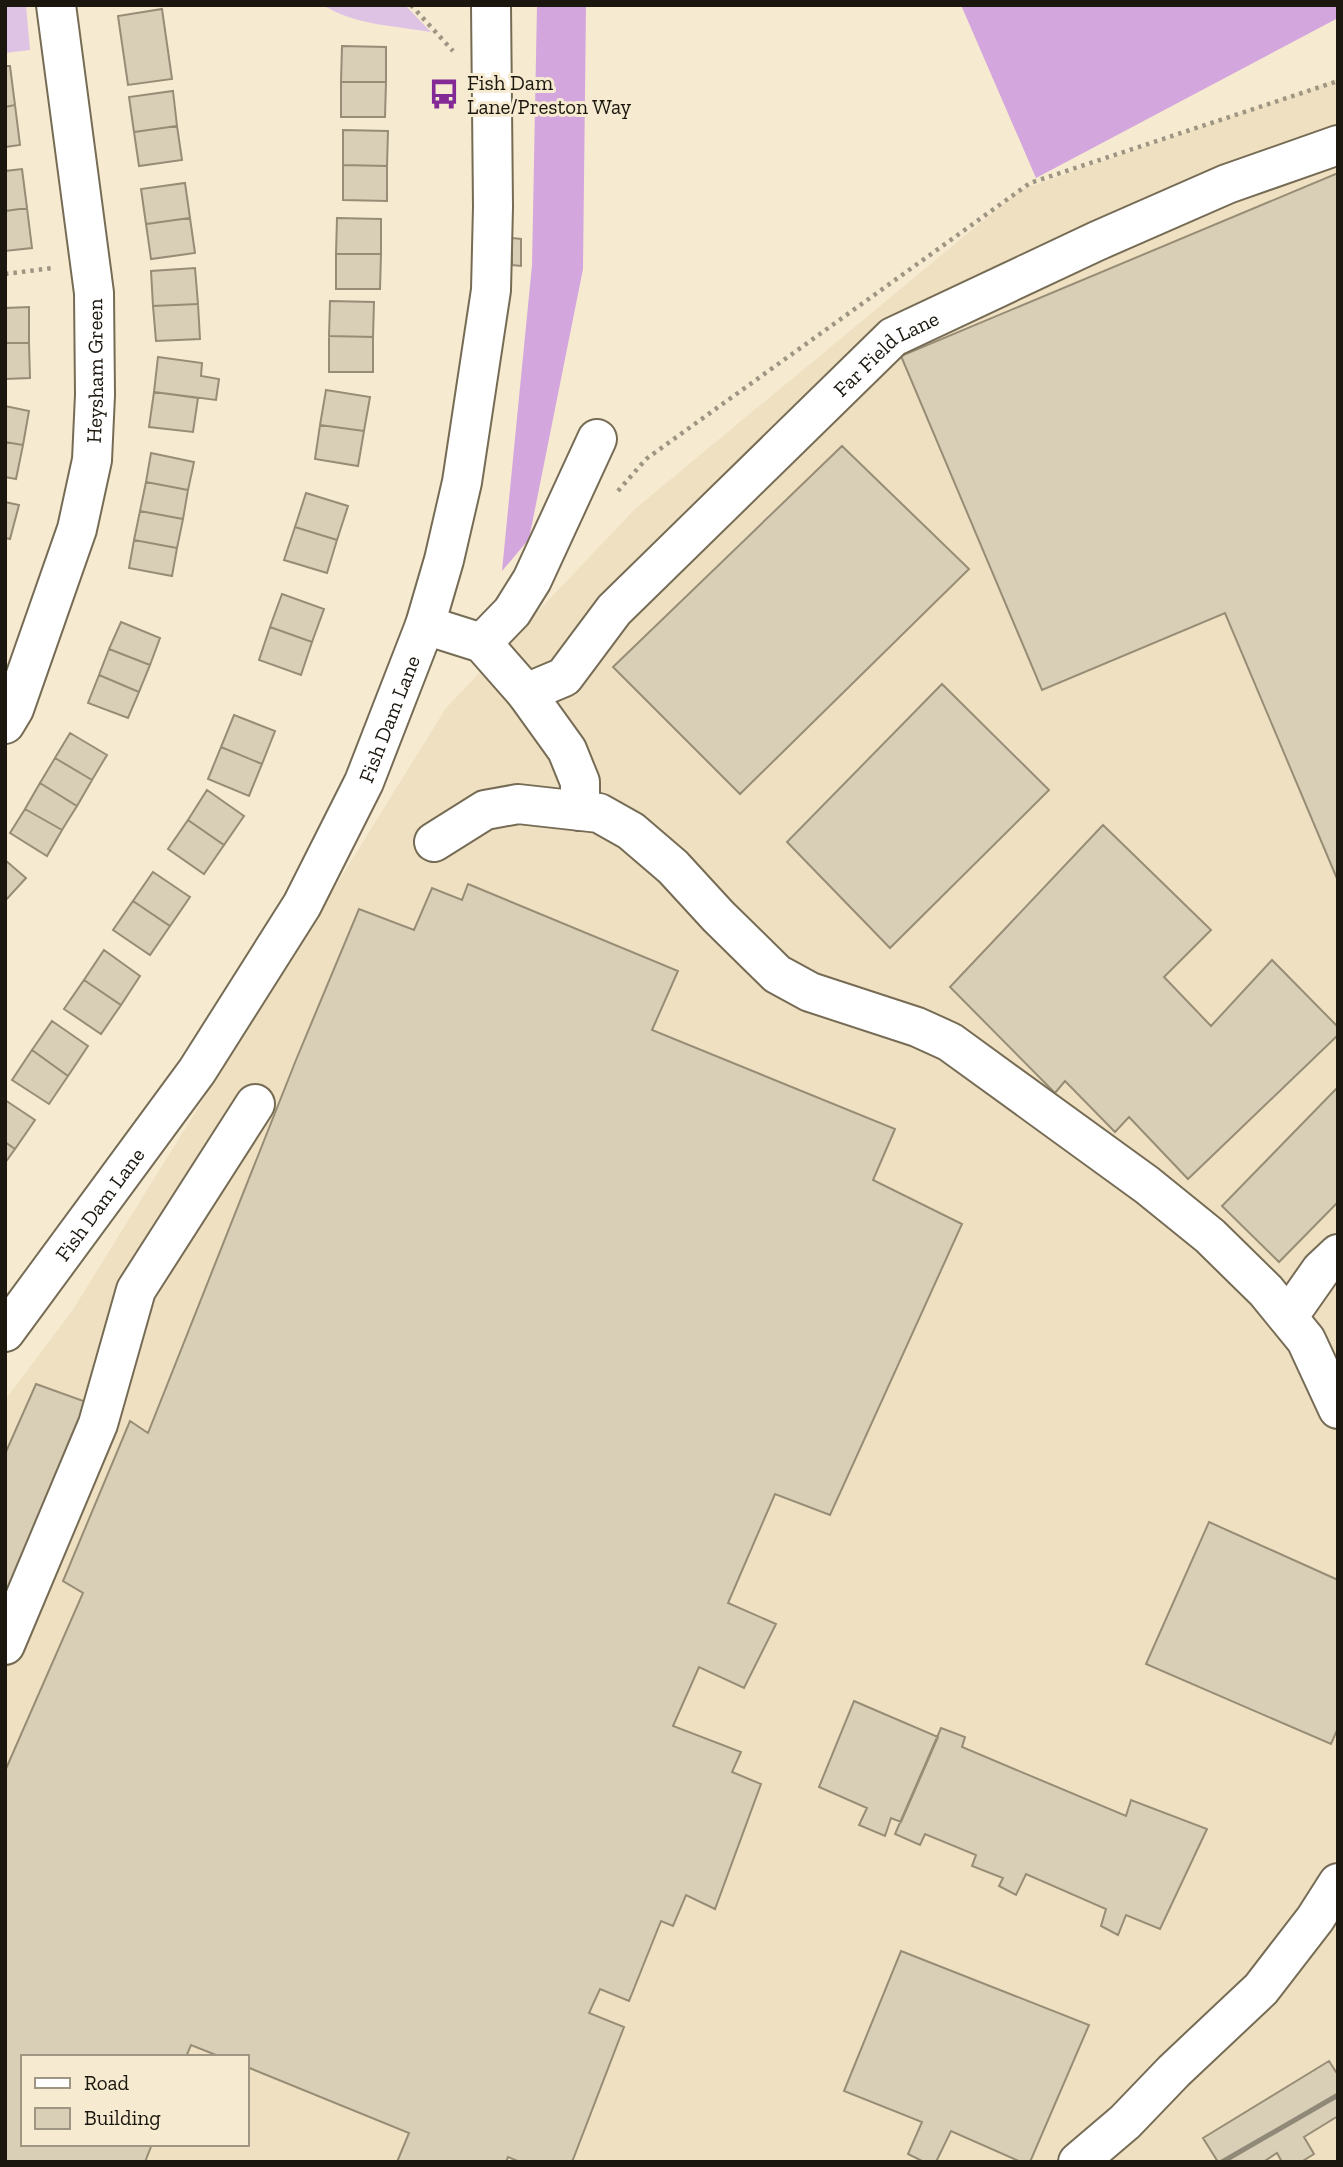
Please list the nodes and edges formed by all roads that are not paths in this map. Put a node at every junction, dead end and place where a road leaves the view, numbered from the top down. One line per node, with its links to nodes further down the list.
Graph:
1 (56, 5): 8 (street, Heysham Green)
2 (491, 5): 5 (street, Fish Dam Lane)
3 (1338, 145): 7 (street, Far Field Lane)
4 (597, 439): 6 (street)
5 (425, 625): 6 (street); 14 (street, Fish Dam Lane)
6 (482, 643): 7 (street)
7 (526, 693): 9 (street)
8 (5, 724)
9 (580, 811): 10 (street); 13 (street)
10 (434, 842)
11 (255, 1104): 16 (street)
12 (1338, 1254): 13 (street)
13 (1288, 1317): 15 (street)
14 (5, 1332)
15 (1333, 1389)
16 (5, 1645)
17 (1338, 1883): 18 (street)
18 (1078, 2162)

